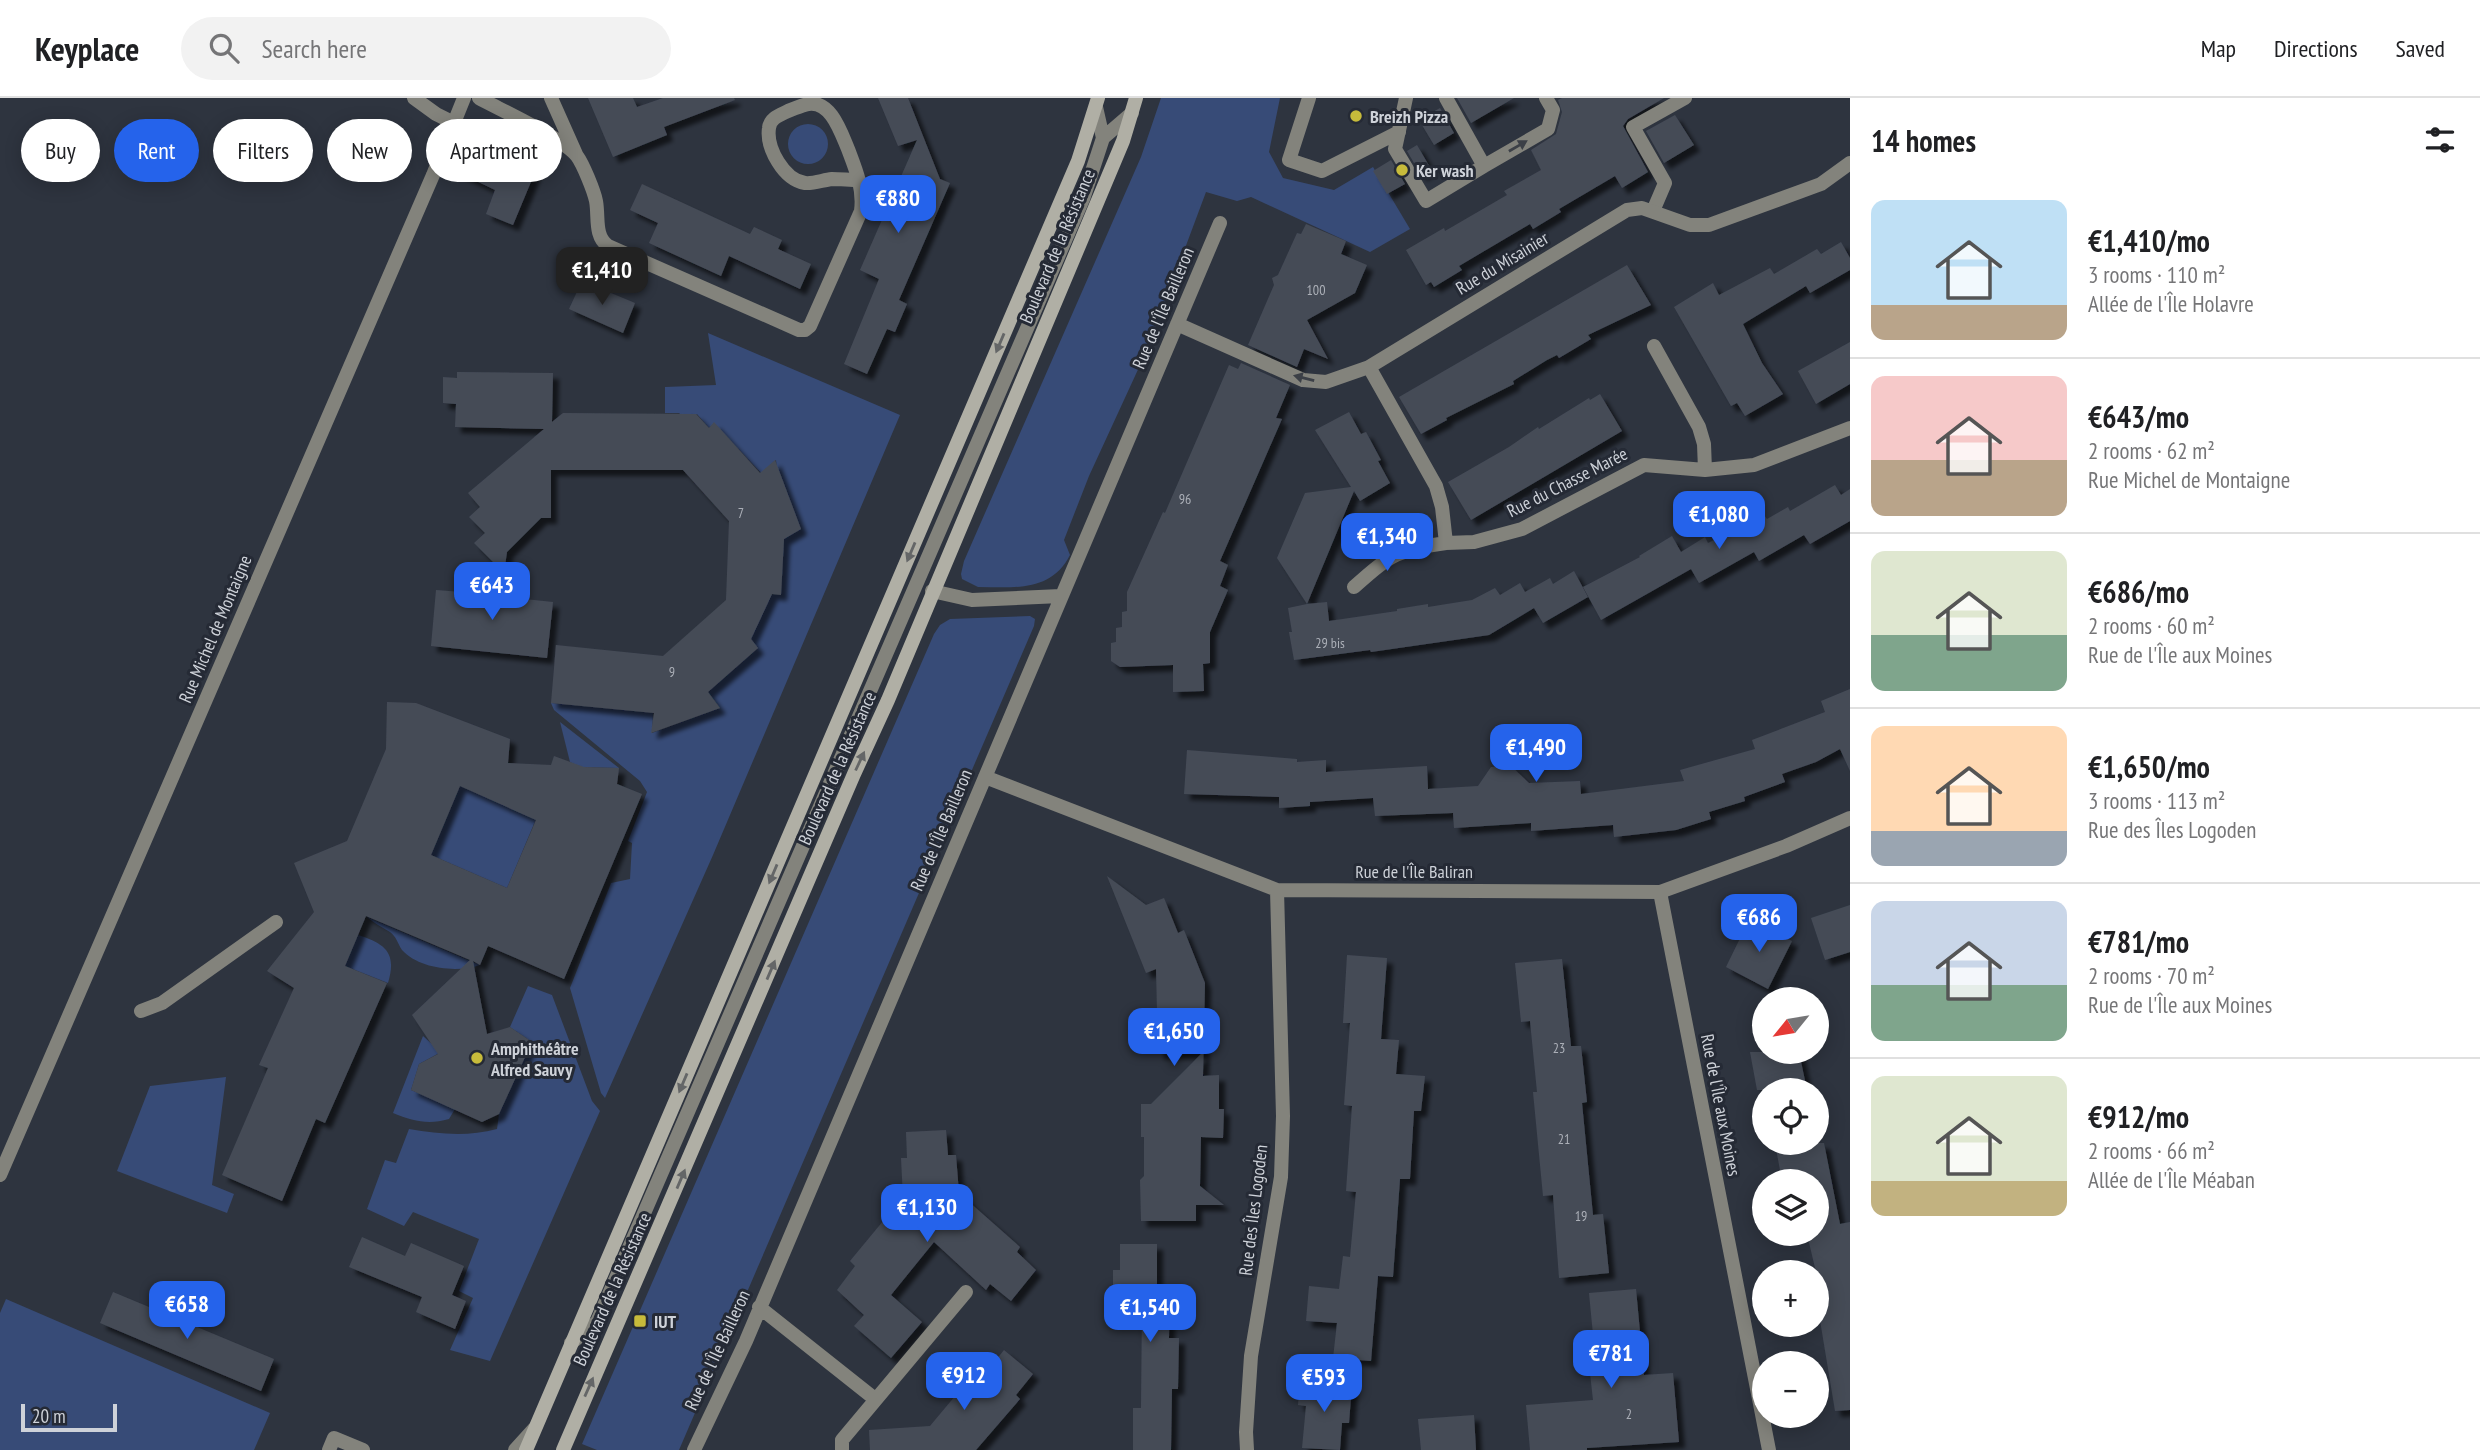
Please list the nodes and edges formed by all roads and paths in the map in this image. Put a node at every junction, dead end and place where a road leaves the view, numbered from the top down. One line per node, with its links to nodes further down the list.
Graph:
1 (414, 98): 13 (street)
2 (464, 98): 14 (street, Rue Michel de Montaigne)
3 (479, 98): 17 (street)
4 (551, 98): 17 (street)
5 (1136, 98): 12 (main road, Boulevard de la Résistance)
6 (1309, 98): 15 (street)
7 (1406, 98): 15 (street)
8 (1446, 98): 19 (street)
9 (1546, 98): 19 (street, one-way to 9)
10 (1685, 98): 22 (street)
11 (1097, 103): 16 (street); 42 (main road, Boulevard de la Résistance, one-way to 42)
12 (1132, 113): 16 (street); 31 (main road, Boulevard de la Résistance)
13 (446, 119)
14 (456, 119)
15 (1399, 132): 19 (street)
16 (1103, 138): 42 (street)
17 (577, 155): 20 (street)
18 (1850, 163): 22 (street, Rue du Misainier)
19 (1484, 166)
20 (859, 180): 20 (street)
21 (430, 182): 39 (street, Rue Michel de Montaigne)
22 (1653, 211): 26 (street, Rue du Misainier)
23 (1220, 223): 24 (street, Rue de l'Île Bailleron)
24 (1177, 324): 26 (street, Rue du Misainier, one-way to 24); 32 (street, Rue de l'Île Bailleron)
25 (1654, 346): 28 (street)
26 (1369, 367): 29 (street)
27 (1850, 428): 28 (street, Rue du Chasse Marée)
28 (1705, 470): 29 (street, Rue du Chasse Marée)
29 (1446, 543): 30 (street, Rue du Chasse Marée)
30 (1354, 587)
31 (932, 591): 32 (street); 49 (main road, Boulevard de la Résistance, one-way to 31)
32 (1061, 596): 33 (street, Rue de l'Île Bailleron)
33 (985, 777): 35 (street, Rue de l'Île Baliran); 41 (street, Rue de l'Île Bailleron)
34 (1850, 818): 36 (street, Rue de l'Île Baliran)
35 (1277, 890): 36 (street, Rue de l'Île Baliran); 52 (street, Rue des Îles Logoden)
36 (1660, 892): 53 (street, Rue de l'Île aux Moines)
37 (276, 922): 38 (street)
38 (141, 1011)
39 (0, 1175)
40 (966, 1292): 43 (street)
41 (759, 1307): 43 (street); 50 (street, Rue de l'Île Bailleron)
42 (570, 1344): 44 (main road, Boulevard de la Résistance)
43 (875, 1399): 51 (street)
44 (535, 1428): 47 (street); 48 (main road, Boulevard de la Résistance)
45 (329, 1450): 46 (street)
46 (363, 1450)
47 (514, 1450)
48 (526, 1450)
49 (563, 1450)
50 (694, 1450)
51 (842, 1450)
52 (1247, 1450)
53 (1769, 1450)

